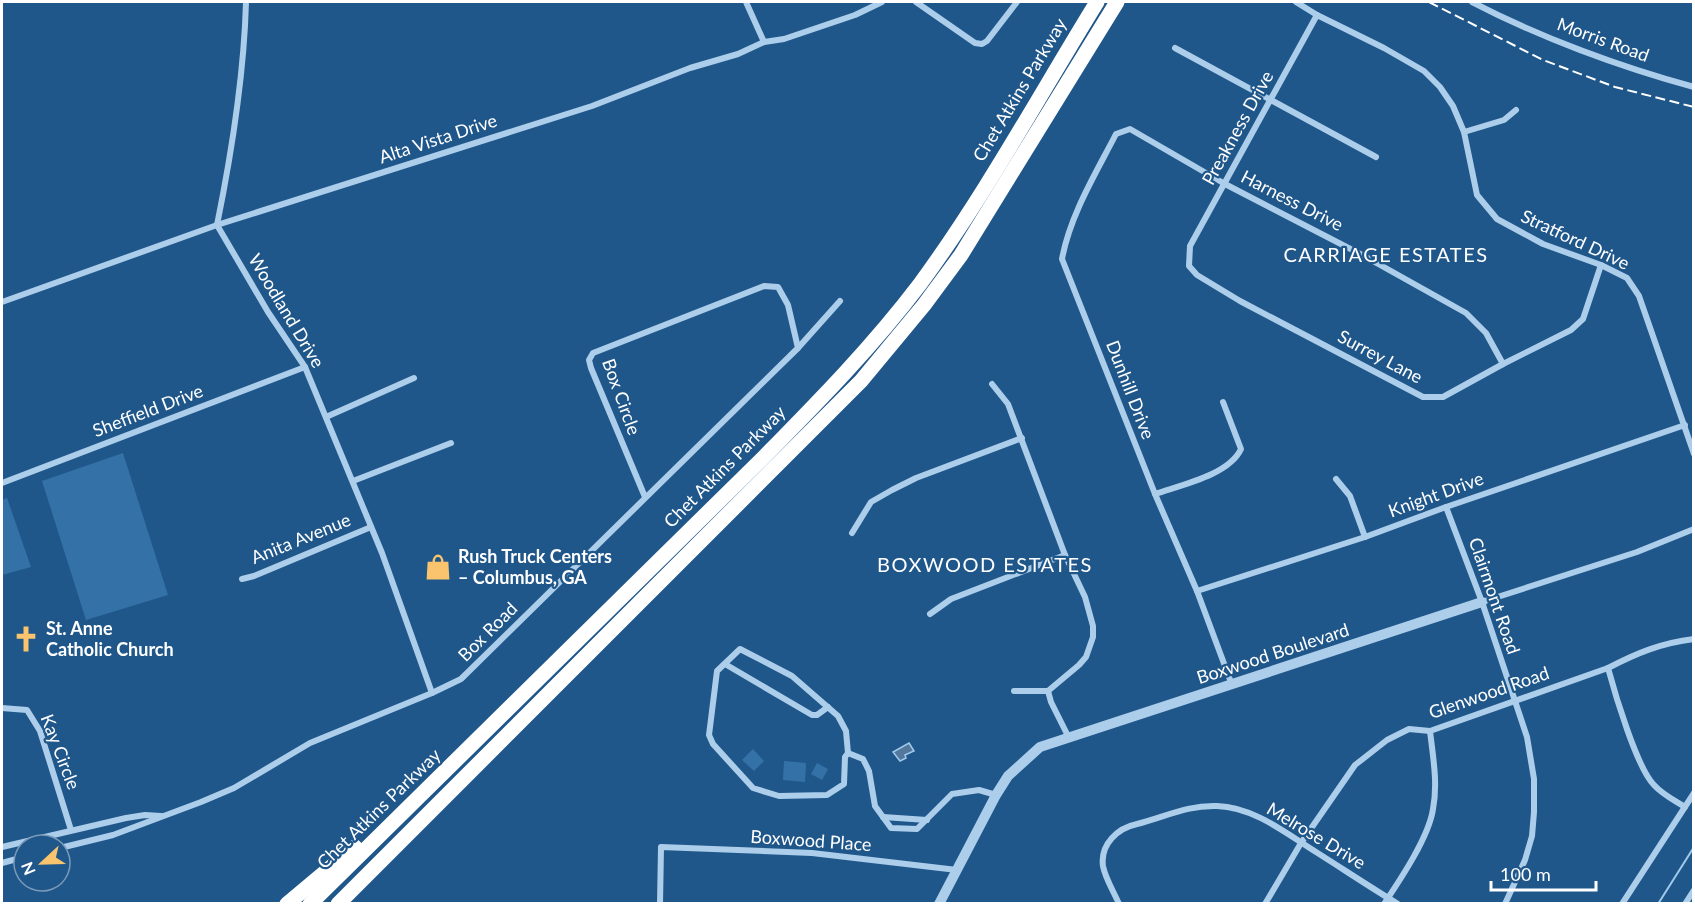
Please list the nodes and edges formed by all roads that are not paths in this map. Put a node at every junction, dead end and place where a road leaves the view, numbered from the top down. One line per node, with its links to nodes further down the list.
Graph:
1 (246, 2): 20 (street)
2 (746, 2): 11 (street)
3 (882, 2): 11 (street, Alta Vista Drive)
4 (916, 2): 5 (street)
5 (1017, 2)
6 (1097, 2): 64 (highway, Chet Atkins Parkway)
7 (1117, 2): 67 (highway, Chet Atkins Parkway)
8 (1296, 2): 10 (street, Stratford Drive)
9 (1472, 2): 13 (street, Morris Road)
10 (1317, 15): 14 (street, Preakness Drive); 16 (street, Stratford Drive)
11 (764, 42): 20 (street, Alta Vista Drive)
12 (1175, 48): 14 (street)
13 (1694, 87)
14 (1271, 99): 18 (street); 19 (street, Preakness Drive)
15 (1516, 110): 16 (street)
16 (1464, 132): 22 (street, Stratford Drive)
17 (1143, 136): 19 (street, Harness Drive); 39 (street, Dunhill Drive)
18 (1376, 157)
19 (1225, 184): 21 (street, Preakness Drive); 26 (street, Harness Drive)
20 (217, 225): 24 (street, Alta Vista Drive); 27 (street, Woodland Drive)
21 (1189, 256): 26 (street, Surrey Lane)
22 (1601, 265): 26 (street, Surrey Lane); 32 (street, Stratford Drive)
23 (840, 301): 25 (street, Box Road)
24 (2, 302)
25 (798, 348): 40 (street, Box Road); 40 (street, Box Circle)
26 (1503, 364)
27 (305, 367): 31 (street, Woodland Drive); 38 (street, Sheffield Drive)
28 (414, 378): 31 (street)
29 (992, 384): 33 (street)
30 (1223, 402): 39 (street)
31 (326, 417): 37 (street, Woodland Drive)
32 (1685, 425): 35 (street, Stratford Drive); 41 (street, Knight Drive)
33 (1022, 438): 44 (street); 46 (street)
34 (451, 442): 37 (street)
35 (1694, 454)
36 (1336, 479): 45 (street)
37 (353, 481): 42 (street, Woodland Drive)
38 (2, 483)
39 (1155, 494): 48 (street, Dunhill Drive)
40 (645, 497): 57 (street, Box Road)
41 (1446, 507): 45 (street, Knight Drive); 49 (street, Clairmont Road)
42 (371, 527): 47 (street, Anita Avenue); 57 (street, Woodland Drive)
43 (1694, 529): 49 (street, Boxwood Boulevard)
44 (852, 533)
45 (1365, 537): 48 (street, Knight Drive)
46 (1065, 555): 50 (street); 56 (street)
47 (242, 579)
48 (1197, 591): 54 (street, Dunhill Drive)
49 (1482, 602): 54 (street, Boxwood Boulevard); 58 (street, Clairmont Road)
50 (930, 614)
51 (1694, 639): 53 (street, Glenwood Road)
52 (725, 664): 59 (street); 59 (street); 63 (street)
53 (1608, 668): 58 (street, Glenwood Road); 68 (street)
54 (1232, 685): 62 (street, Boxwood Boulevard)
55 (1014, 691): 56 (street)
56 (1048, 691): 62 (street)
57 (432, 693): 69 (street, Box Road)
58 (1513, 700): 61 (street, Glenwood Road); 90 (street, Clairmont Road)
59 (828, 707): 63 (street)
60 (2, 708): 74 (street, Kay Circle)
61 (1430, 731): 75 (street, Glenwood Road); 80 (street)
62 (1068, 736): 66 (street, Boxwood Boulevard)
63 (848, 753): 70 (street)
64 (445, 772): 81 (highway); 82 (highway, Chet Atkins Parkway)
65 (1694, 793): 68 (street)
66 (996, 795): 72 (street); 78 (street, Boxwood Boulevard)
67 (438, 806): 83 (highway, Chet Atkins Parkway); 84 (highway)
68 (1685, 807): 91 (street)
69 (162, 816): 74 (street, Box Road); 76 (street, Box Road)
70 (883, 817): 71 (street); 73 (street)
71 (902, 819): 72 (street); 73 (street)
72 (927, 820): 73 (street)
73 (902, 828)
74 (71, 830): 77 (street, Box Road)
75 (1301, 843): 80 (street, Melrose Drive); 87 (street, Melrose Drive); 88 (street, Glenwood Road)
76 (72, 845)
77 (2, 847)
78 (957, 870): 85 (street, Boxwood Place); 86 (street, Boxwood Boulevard)
79 (1694, 890): 92 (street)
80 (1386, 901): 89 (street, Melrose Drive)
81 (287, 903)
82 (309, 903)
83 (338, 903)
84 (351, 903)
85 (660, 903)
86 (939, 903)
87 (1119, 903)
88 (1265, 903)
89 (1398, 903)
90 (1505, 903)
91 (1622, 903)
92 (1685, 903)

